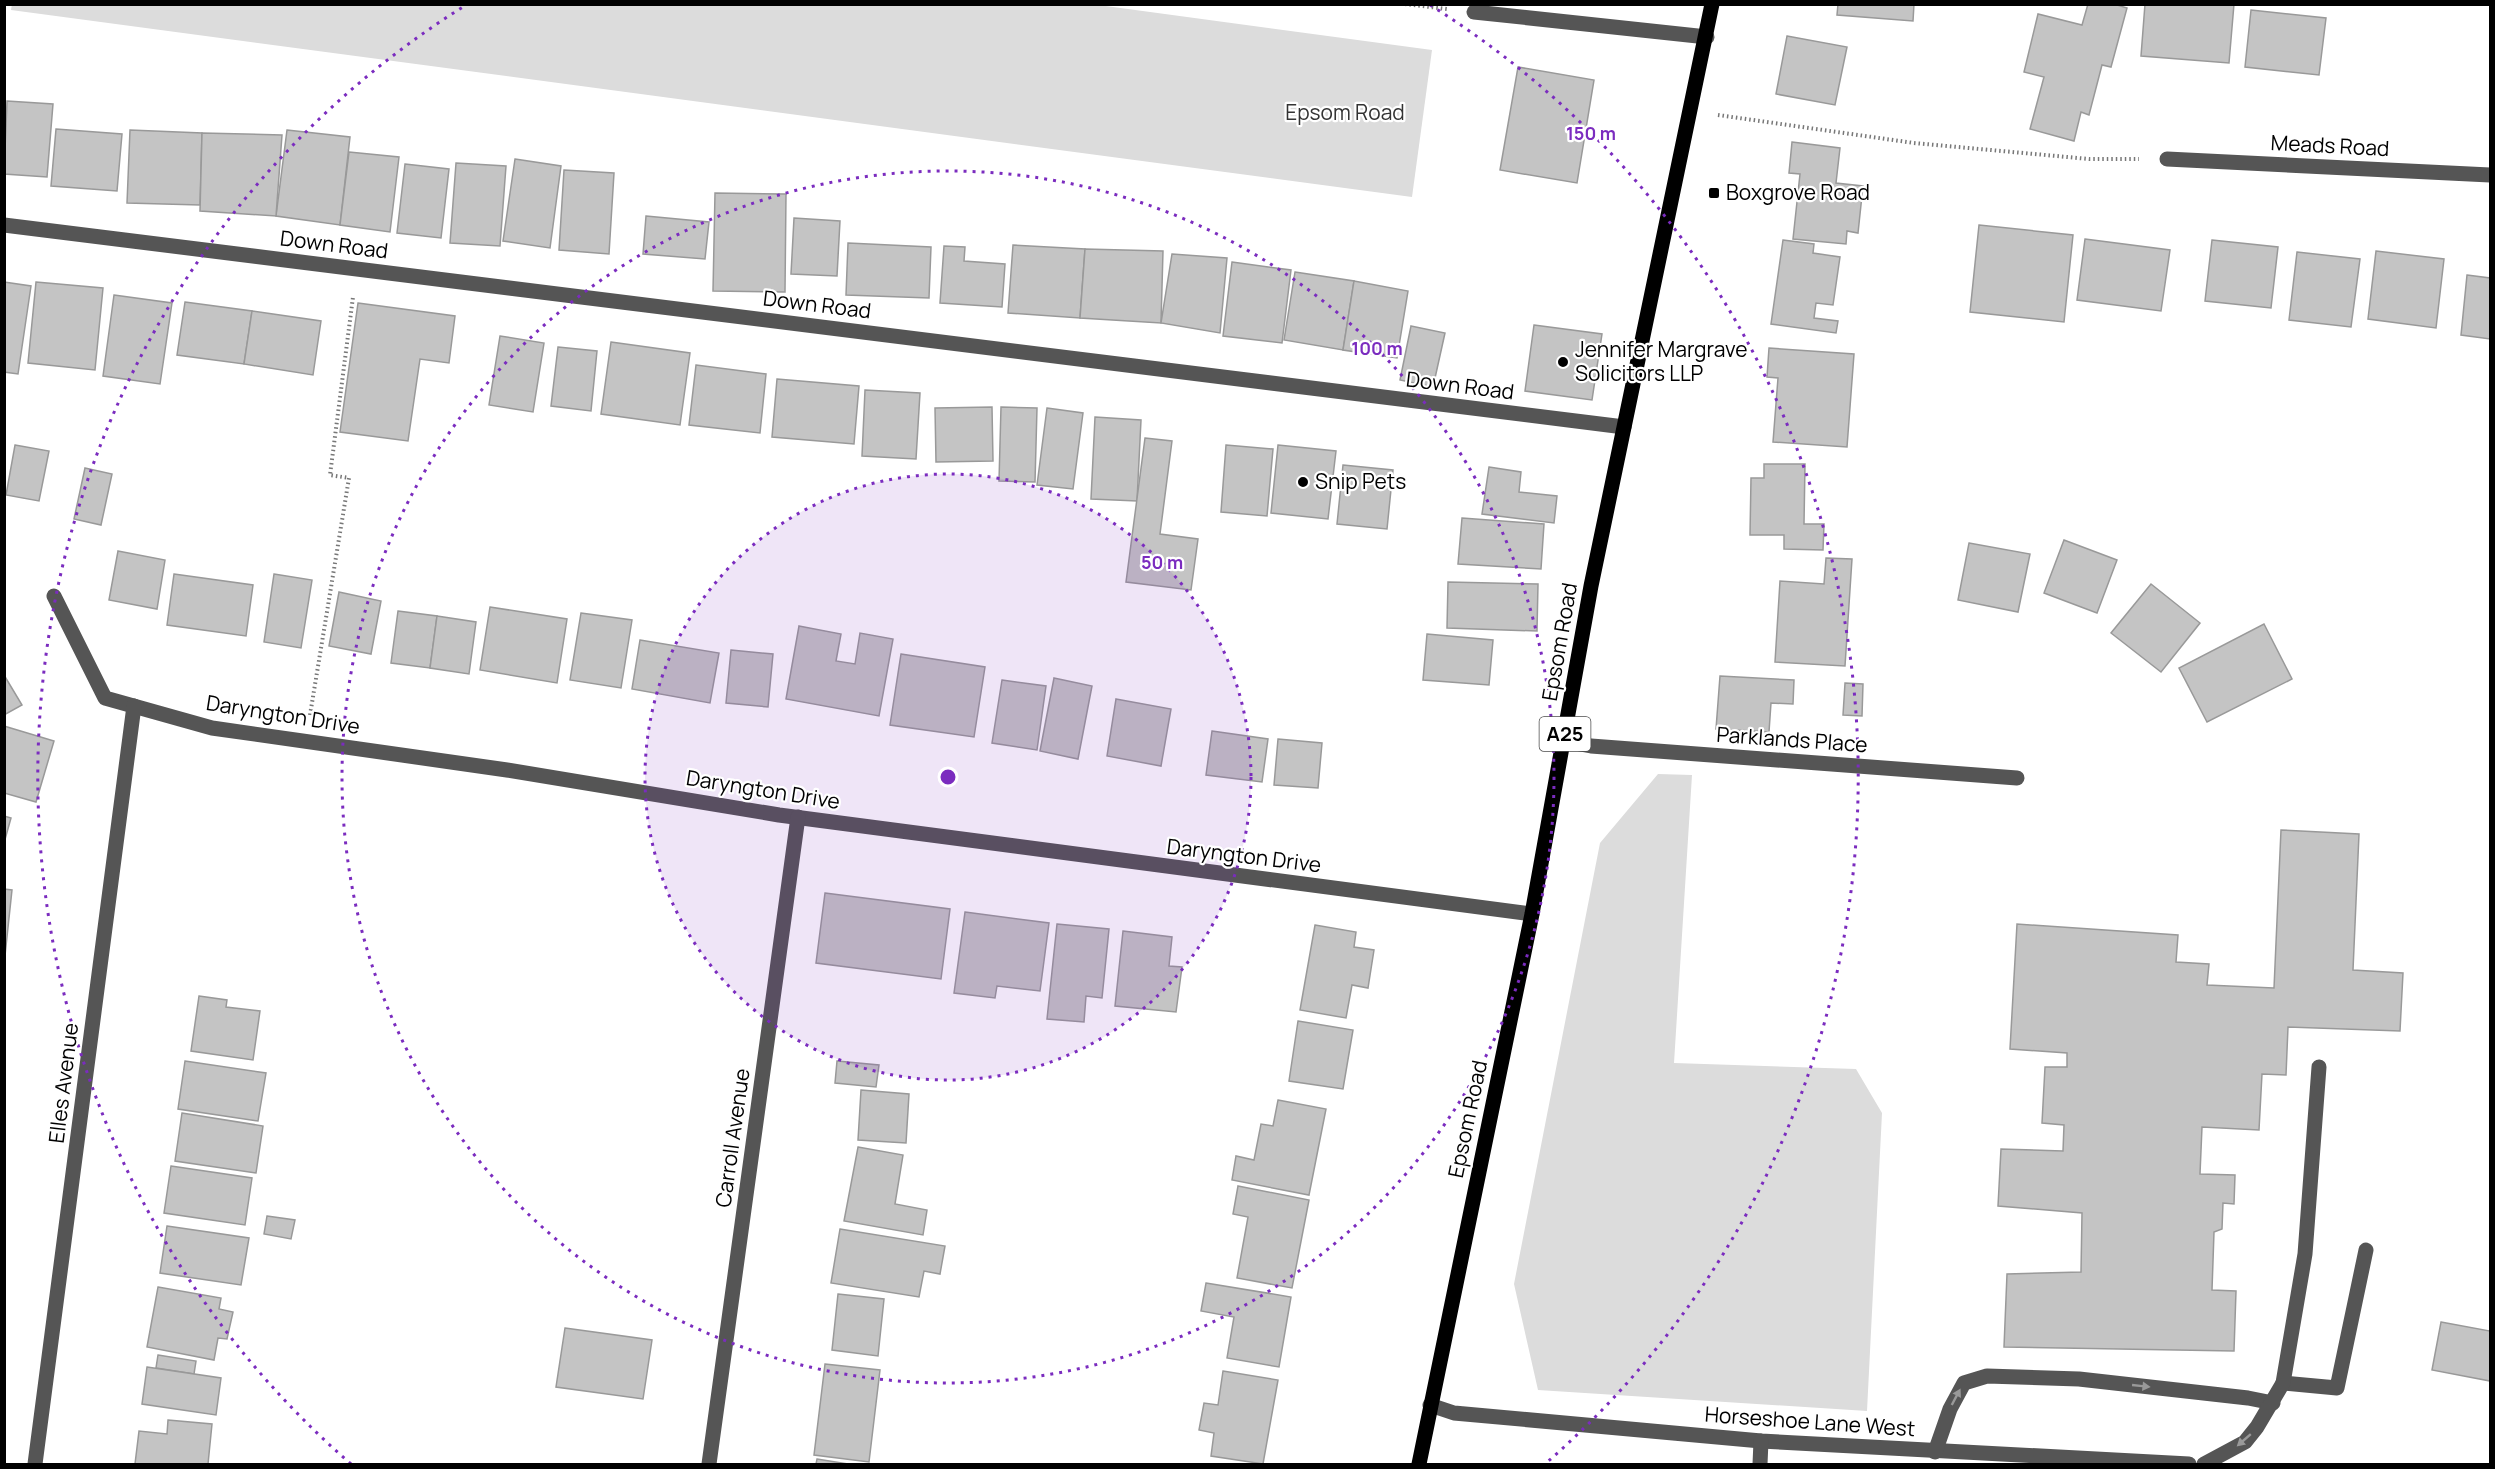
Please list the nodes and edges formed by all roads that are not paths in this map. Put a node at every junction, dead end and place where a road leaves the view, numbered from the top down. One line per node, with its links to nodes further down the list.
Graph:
1 (1712, 4): 3 (main road, Epsom Road / A25)
2 (1474, 12): 3 (street)
3 (1707, 37): 7 (main road, Epsom Road / A25)
4 (2167, 159): 5 (street, Meads Road)
5 (2490, 175)
6 (4, 225): 7 (street, Down Road)
7 (1624, 427): 10 (main road, Epsom Road / A25)
8 (54, 596): 9 (street, Daryngton Drive)
9 (134, 706): 12 (street, Daryngton Drive); 21 (street, Elles Avenue)
10 (1564, 741): 11 (street, Parklands Place); 13 (main road, Epsom Road / A25)
11 (2017, 777)
12 (798, 818): 13 (street, Daryngton Drive); 22 (street, Carroll Avenue)
13 (1532, 914): 18 (main road, Epsom Road / A25)
14 (2319, 1067): 16 (street)
15 (2366, 1250): 16 (street)
16 (2283, 1383): 17 (street)
17 (2272, 1403): 20 (street, one-way to 17); 26 (street, one-way to 26)
18 (1430, 1405): 19 (street, Horseshoe Lane West); 23 (main road, Epsom Road / A25)
19 (1761, 1441): 20 (street, Horseshoe Lane West); 24 (street)
20 (1935, 1452): 25 (street, Horseshoe Lane West)
21 (35, 1464)
22 (709, 1464)
23 (1419, 1464)
24 (1760, 1464)
25 (2189, 1464)
26 (2204, 1464)

